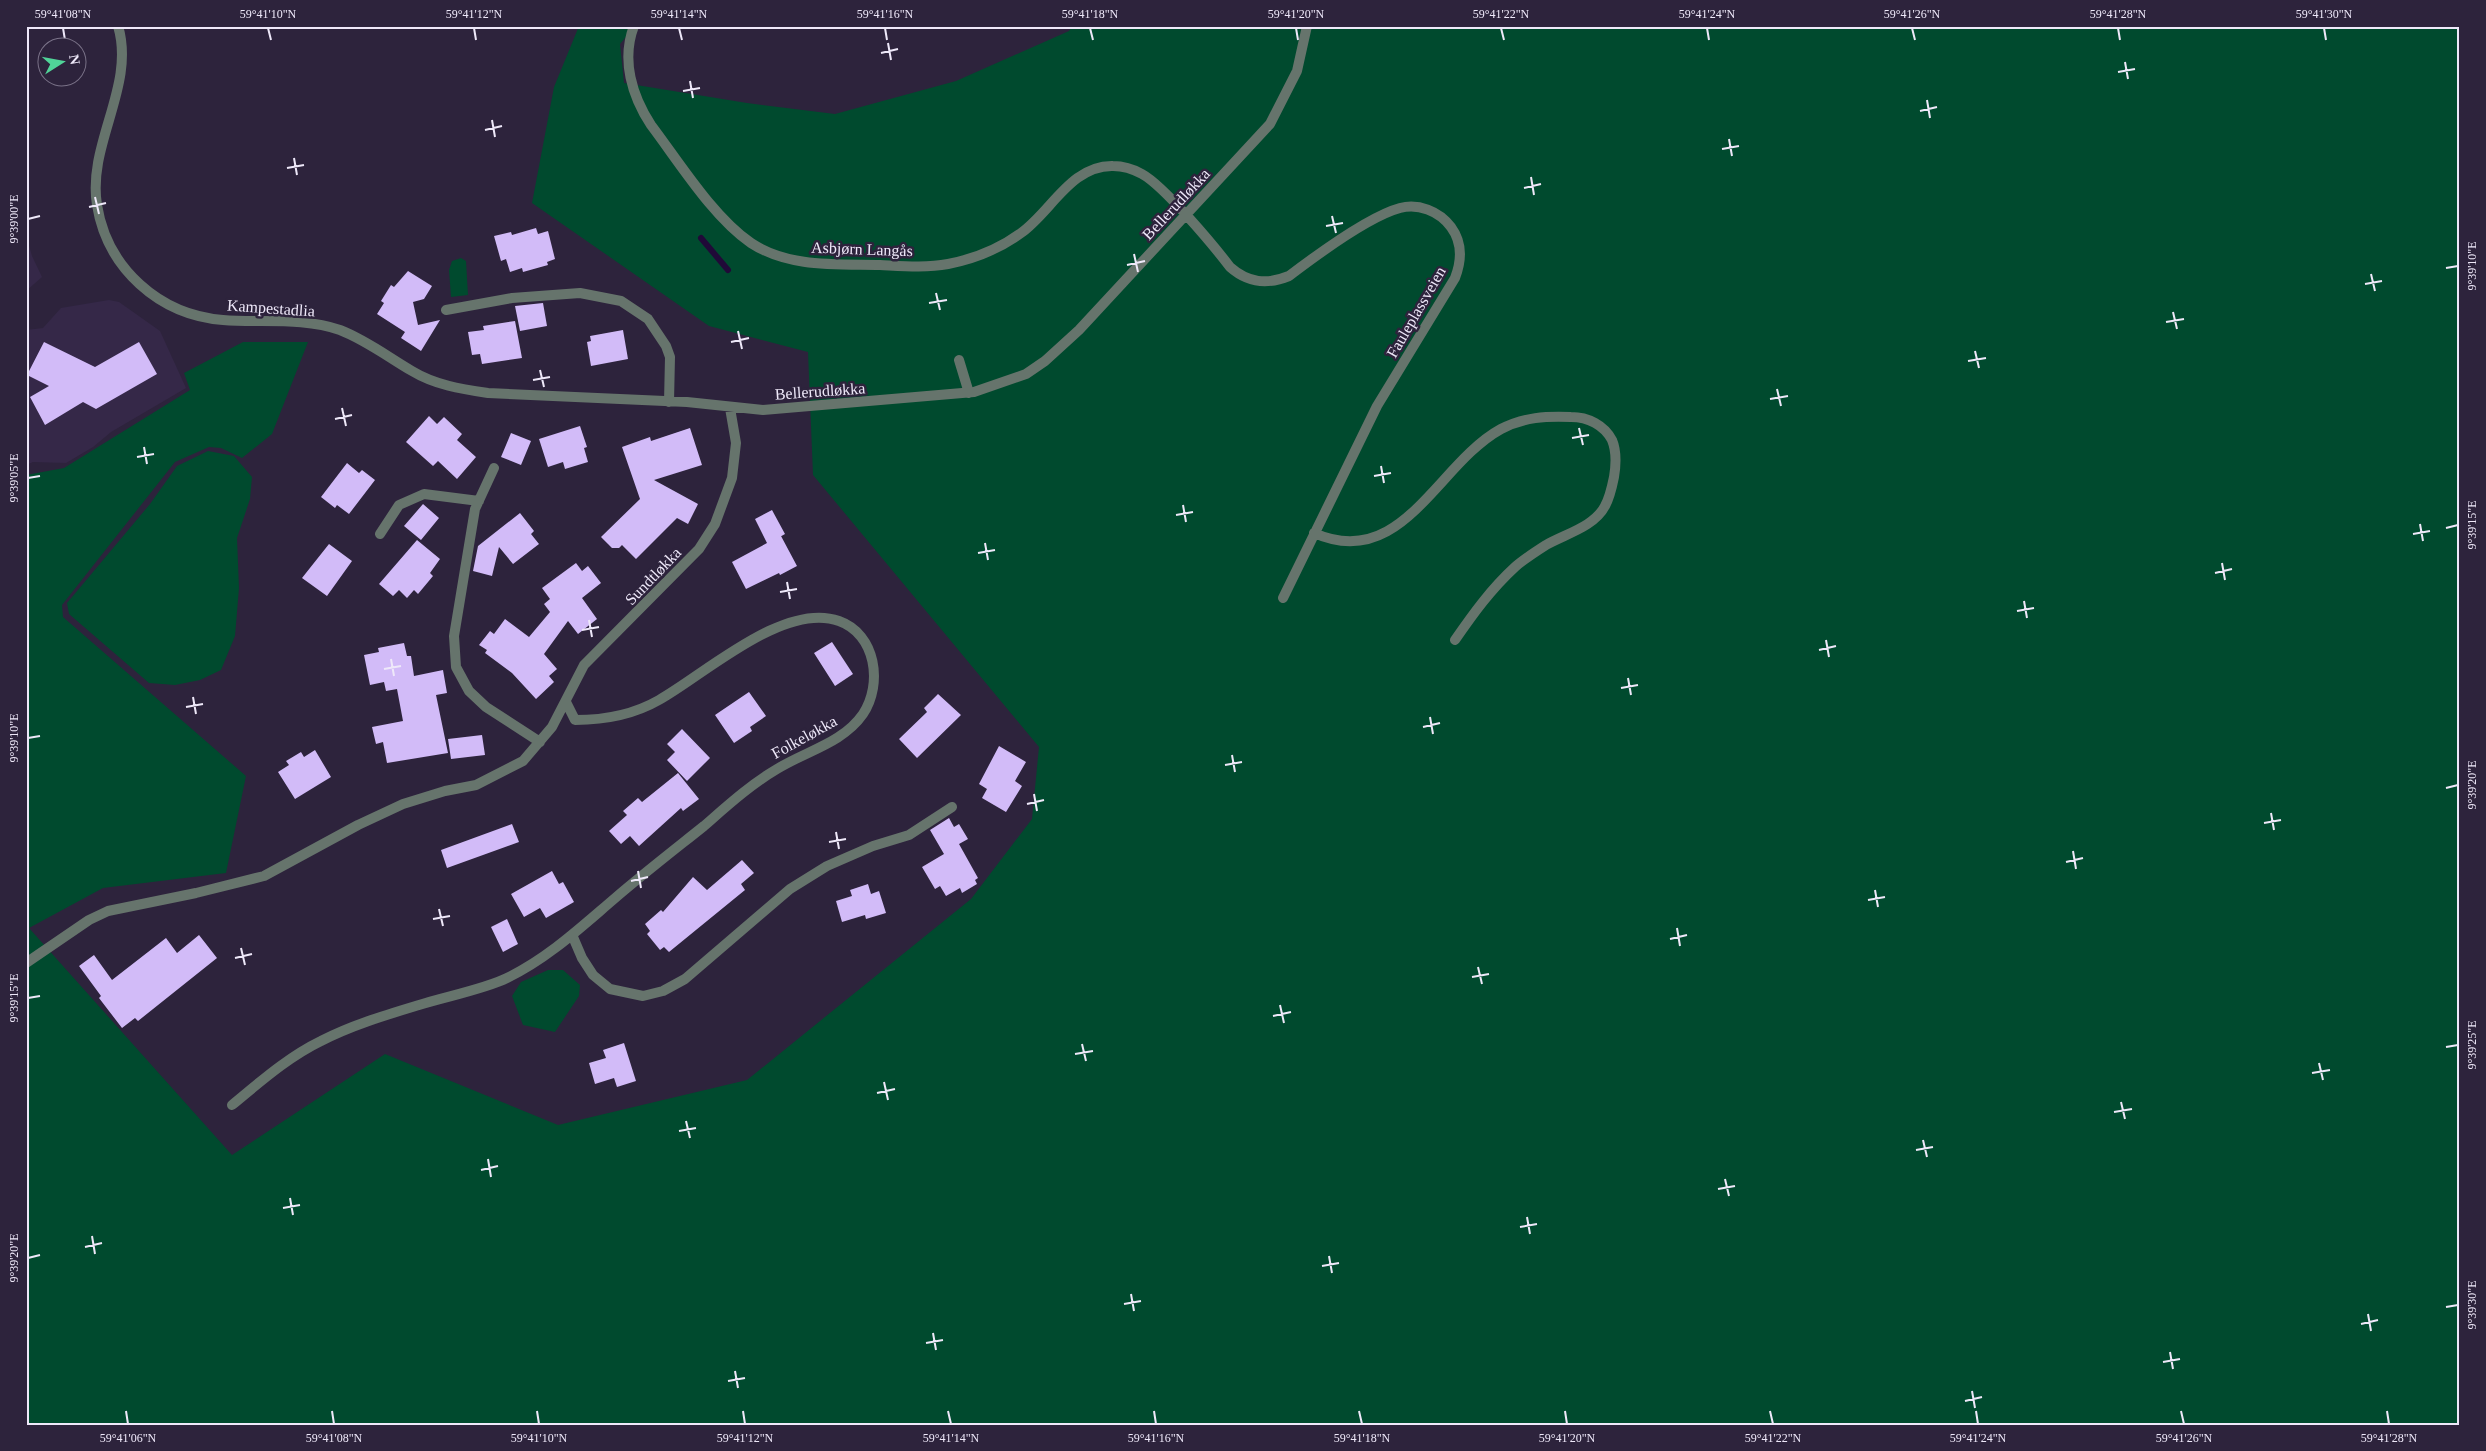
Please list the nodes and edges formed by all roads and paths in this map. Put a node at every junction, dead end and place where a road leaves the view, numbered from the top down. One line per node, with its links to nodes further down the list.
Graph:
1 (118, 26): 8 (street, Kampestadlia)
2 (634, 26): 4 (street, Asbjørn Langås)
3 (1307, 26): 4 (street, Bellerudløkka)
4 (1185, 216): 7 (street, Bellerudløkka); 13 (street, Fauleplassveien)
5 (446, 310): 8 (street)
6 (959, 360): 7 (street)
7 (969, 393): 10 (street, Bellerudløkka)
8 (669, 402): 9 (street, Kampestadlia)
9 (730, 408): 10 (street, Kampestadlia); 17 (street, Sundtløkka)
10 (764, 410)
11 (494, 468): 12 (street)
12 (479, 501): 14 (street); 18 (street)
13 (1314, 533): 15 (street, Fauleplassveien); 16 (street)
14 (380, 534)
15 (1283, 598)
16 (1455, 640)
17 (566, 702): 18 (street, Sundtløkka); 20 (street, Folkeløkka)
18 (540, 742): 21 (street, Sundtløkka)
19 (952, 807): 20 (street)
20 (573, 937): 22 (street, Folkeløkka)
21 (26, 963)
22 (232, 1105)

